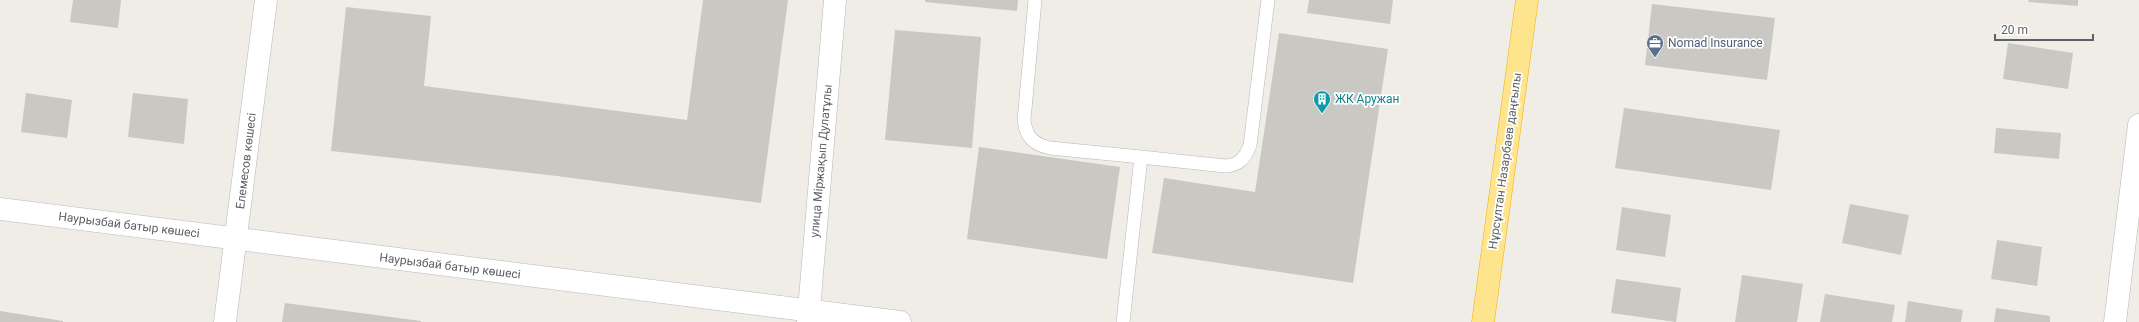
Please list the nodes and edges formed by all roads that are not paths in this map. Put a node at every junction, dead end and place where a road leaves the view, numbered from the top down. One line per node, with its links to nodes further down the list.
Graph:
1 (266, 0): 9 (street, Елемесов көшесі)
2 (834, 0): 10 (street, улица Міржақып Дулатұлы)
3 (1035, 0): 7 (lane)
4 (1268, 0): 7 (lane)
5 (1527, 0): 14 (highway, Нұрсұлтан Назарбаев даңғылы)
6 (2139, 125): 15 (street)
7 (1141, 157): 13 (lane)
8 (0, 209): 9 (street, Наурызбай батыр көшесі)
9 (237, 239): 10 (street, Наурызбай батыр көшесі); 11 (street, Елемесов көшесі)
10 (809, 317): 12 (street, Наурызбай батыр көшесі)
11 (225, 322)
12 (900, 322)
13 (1123, 322)
14 (1484, 322)
15 (2115, 322)

